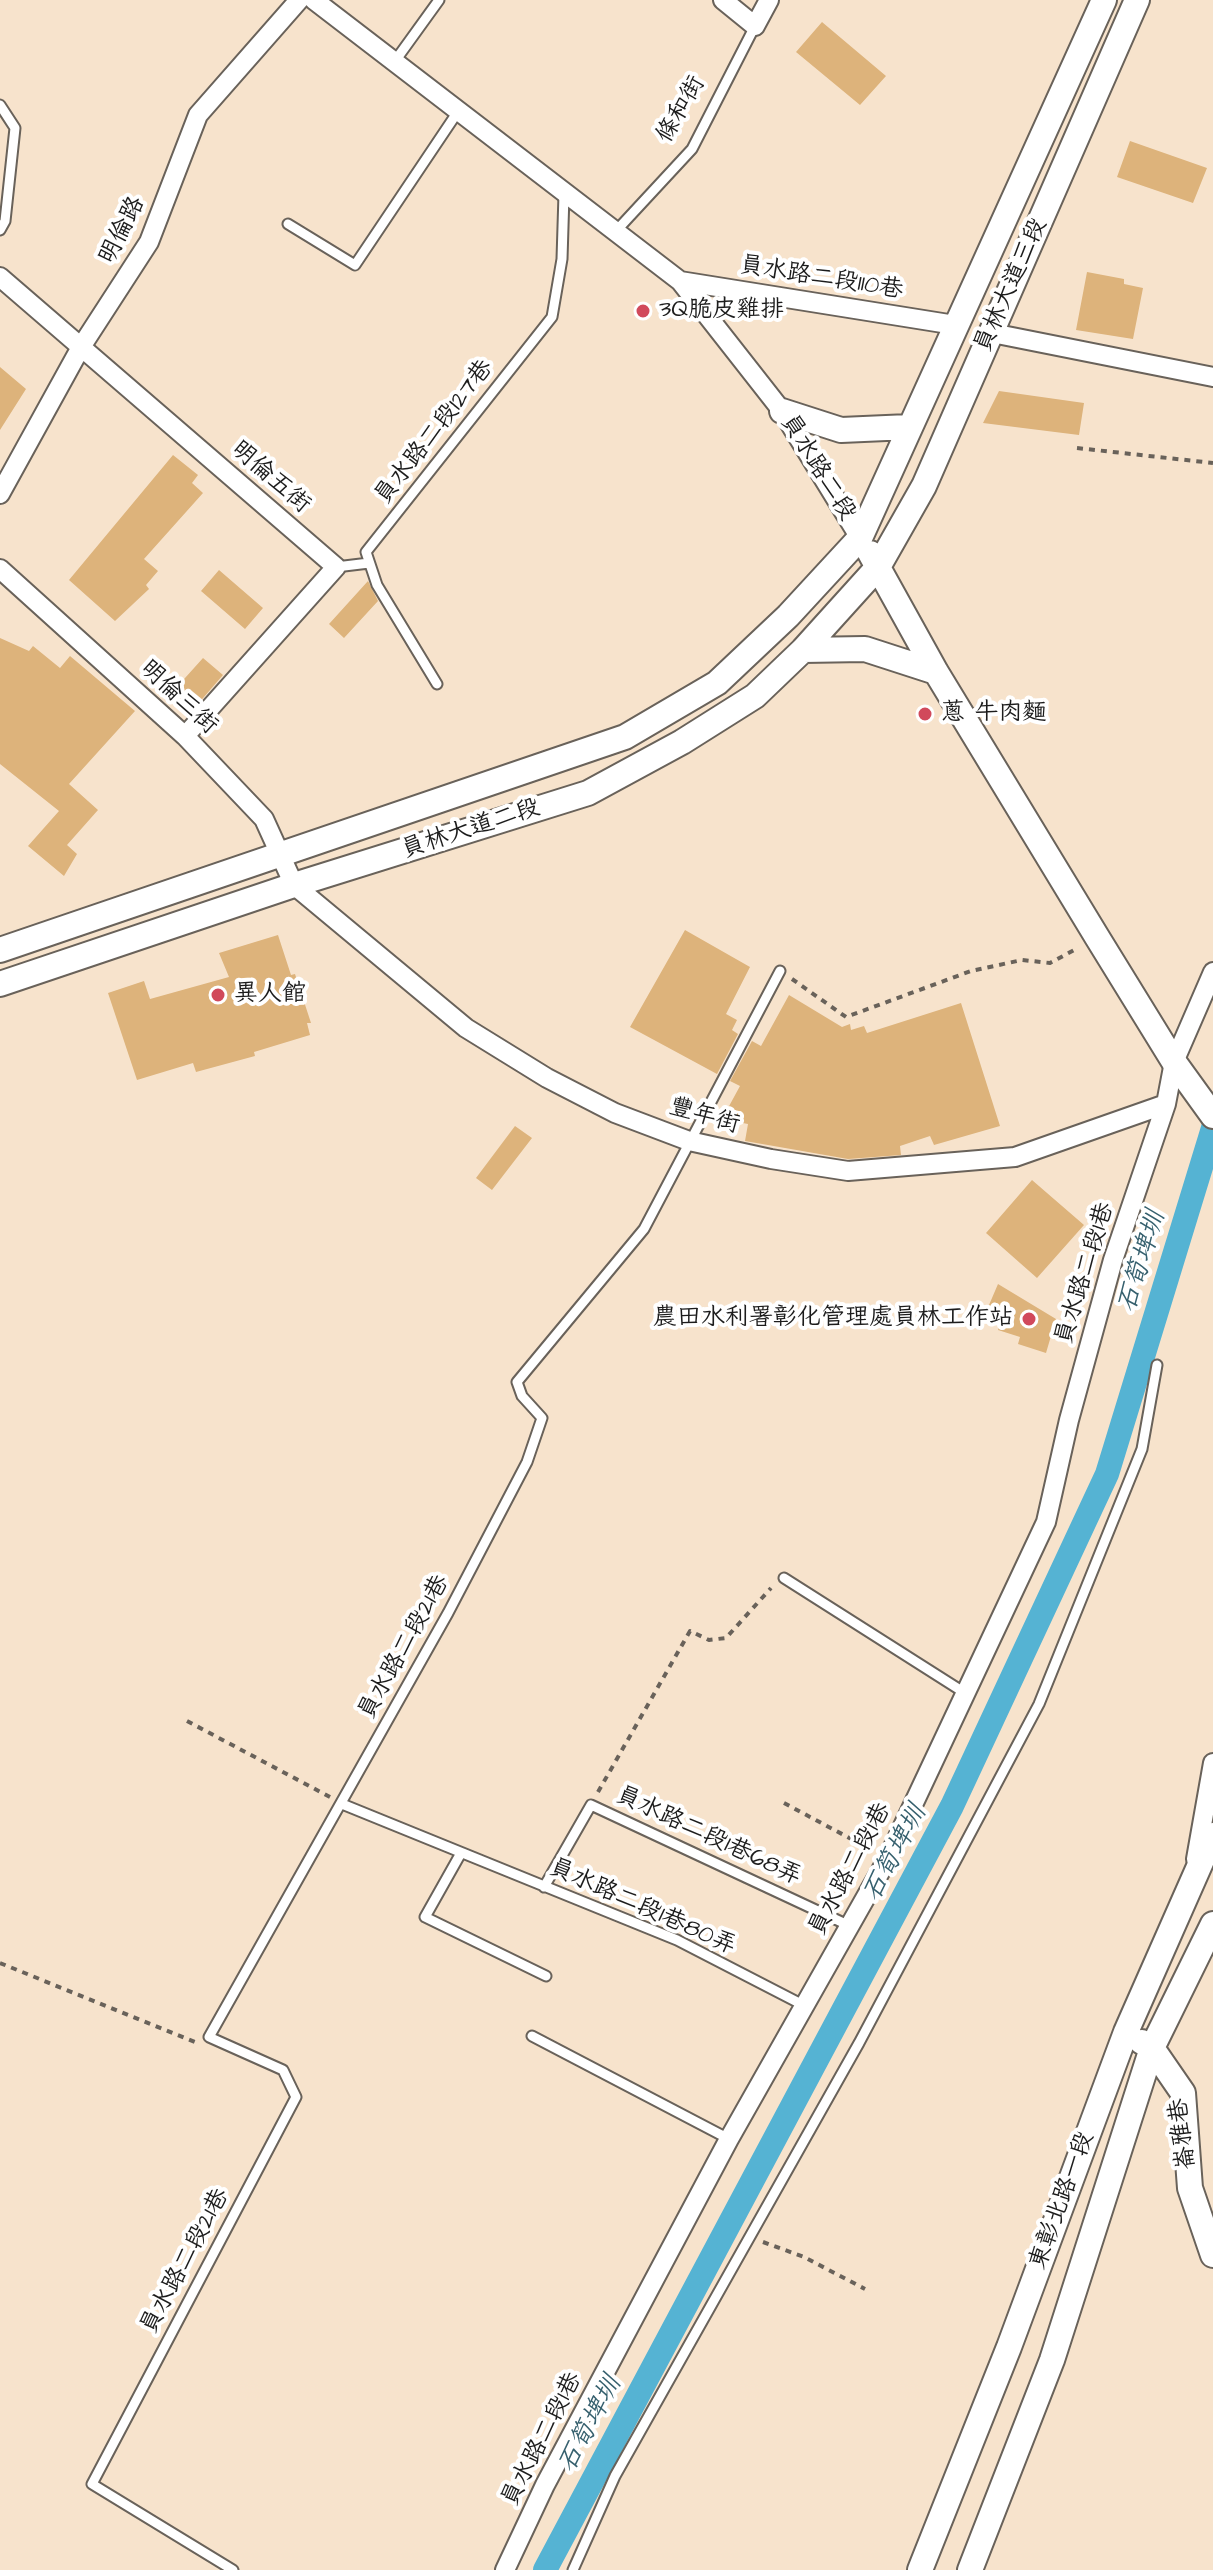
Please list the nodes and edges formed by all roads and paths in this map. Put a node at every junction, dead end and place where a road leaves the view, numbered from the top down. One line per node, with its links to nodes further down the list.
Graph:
1 (299, 0): 20 (street, 明倫路)
2 (314, 0): 9 (street, 員水路二段)
3 (439, 0): 9 (lane)
4 (723, 0): 8 (street)
5 (769, 0): 8 (street, 條和街)
6 (1104, 0): 18 (street, 員林大道三段)
7 (1137, 0): 19 (street, 員林大道三段)
8 (755, 26): 15 (lane, 條和街)
9 (395, 61): 11 (street, 員水路二段)
10 (0, 105): 14 (lane)
11 (459, 110): 12 (street, 員水路二段); 13 (lane)
12 (564, 194): 15 (street, 員水路二段); 28 (lane, 員水路二段127巷)
13 (288, 224)
14 (0, 230)
15 (616, 231): 17 (street, 員水路二段)
16 (0, 277): 20 (street, 明倫五街)
17 (680, 281): 18 (street, 員水路二段110巷); 22 (street, 員水路二段)
18 (955, 325): 23 (street, 員林大道三段)
19 (992, 333): 21 (street); 30 (street, 員林大道三段)
20 (81, 347): 26 (street, 明倫路); 29 (street, 明倫五街)
21 (1213, 377)
22 (782, 411): 23 (street); 27 (street, 員水路二段)
23 (909, 427): 27 (street, 員林大道三段)
24 (1077, 448): 25 (path)
25 (1213, 463)
26 (0, 494)
27 (860, 538): 30 (street, 員水路二段); 36 (street, 員林大道二段)
28 (369, 563): 29 (lane); 34 (lane)
29 (336, 567): 35 (street)
30 (878, 567): 32 (street, 員林大道二段); 33 (street, 員水路二段)
31 (0, 569): 35 (street, 明倫三街)
32 (803, 650): 33 (street); 37 (street, 員林大道二段)
33 (936, 672): 38 (street, 員水路二段)
34 (437, 684)
35 (185, 736): 36 (street, 明倫三街)
36 (280, 855): 37 (street, 明倫三街); 39 (street, 員林大道二段)
37 (294, 885): 42 (street, 員林大道二段); 46 (street, 豐年街)
38 (1097, 937): 40 (path); 43 (street, 員水路二段)
39 (0, 950)
40 (780, 971): 46 (lane, 員水路二段21巷)
41 (1213, 972): 43 (street, 員水路二段1巷)
42 (0, 984)
43 (1174, 1062): 44 (street, 員水路二段1巷); 45 (street, 員水路二段)
44 (1166, 1104): 46 (street, 豐年街); 49 (street, 員水路二段1巷)
45 (1213, 1116)
46 (689, 1141): 53 (lane, 員水路二段21巷)
47 (1157, 1365): 70 (lane)
48 (784, 1578): 49 (lane); 54 (path)
49 (965, 1693): 57 (street, 員水路二段1巷)
50 (187, 1721): 53 (path)
51 (1213, 1763): 58 (street)
52 (784, 1803): 57 (path)
53 (342, 1804): 56 (lane, 員水路二段1巷80弄); 67 (lane, 員水路二段21巷)
54 (591, 1805): 59 (lane, 員水路二段1巷68弄); 61 (lane, 員水路二段1巷68弄)
55 (1213, 1835): 58 (street, 東彰北路一段)
56 (461, 1853): 59 (lane, 員水路二段1巷80弄); 63 (lane)
57 (888, 1858): 61 (street, 員水路二段1巷)
58 (1192, 1882): 65 (street, 東彰北路一段)
59 (544, 1887): 64 (lane, 員水路二段1巷80弄)
60 (1213, 1924): 68 (street, 東彰北路一段)
61 (850, 1926): 64 (street, 員水路二段1巷)
62 (0, 1963): 67 (path)
63 (546, 1976)
64 (805, 2006): 69 (street, 員水路二段1巷)
65 (1126, 2032): 68 (street, 崙雅巷); 76 (street, 東彰北路一段)
66 (532, 2036): 69 (lane)
67 (209, 2037): 73 (lane, 員水路二段21巷)
68 (1152, 2048): 71 (street, 崙雅巷); 77 (street, 東彰北路一段)
69 (729, 2139): 74 (street, 員水路二段1巷)
70 (750, 2237): 72 (path); 75 (lane)
71 (1213, 2255)
72 (865, 2289)
73 (233, 2570)
74 (505, 2570)
75 (573, 2570)
76 (920, 2570)
77 (970, 2570)

